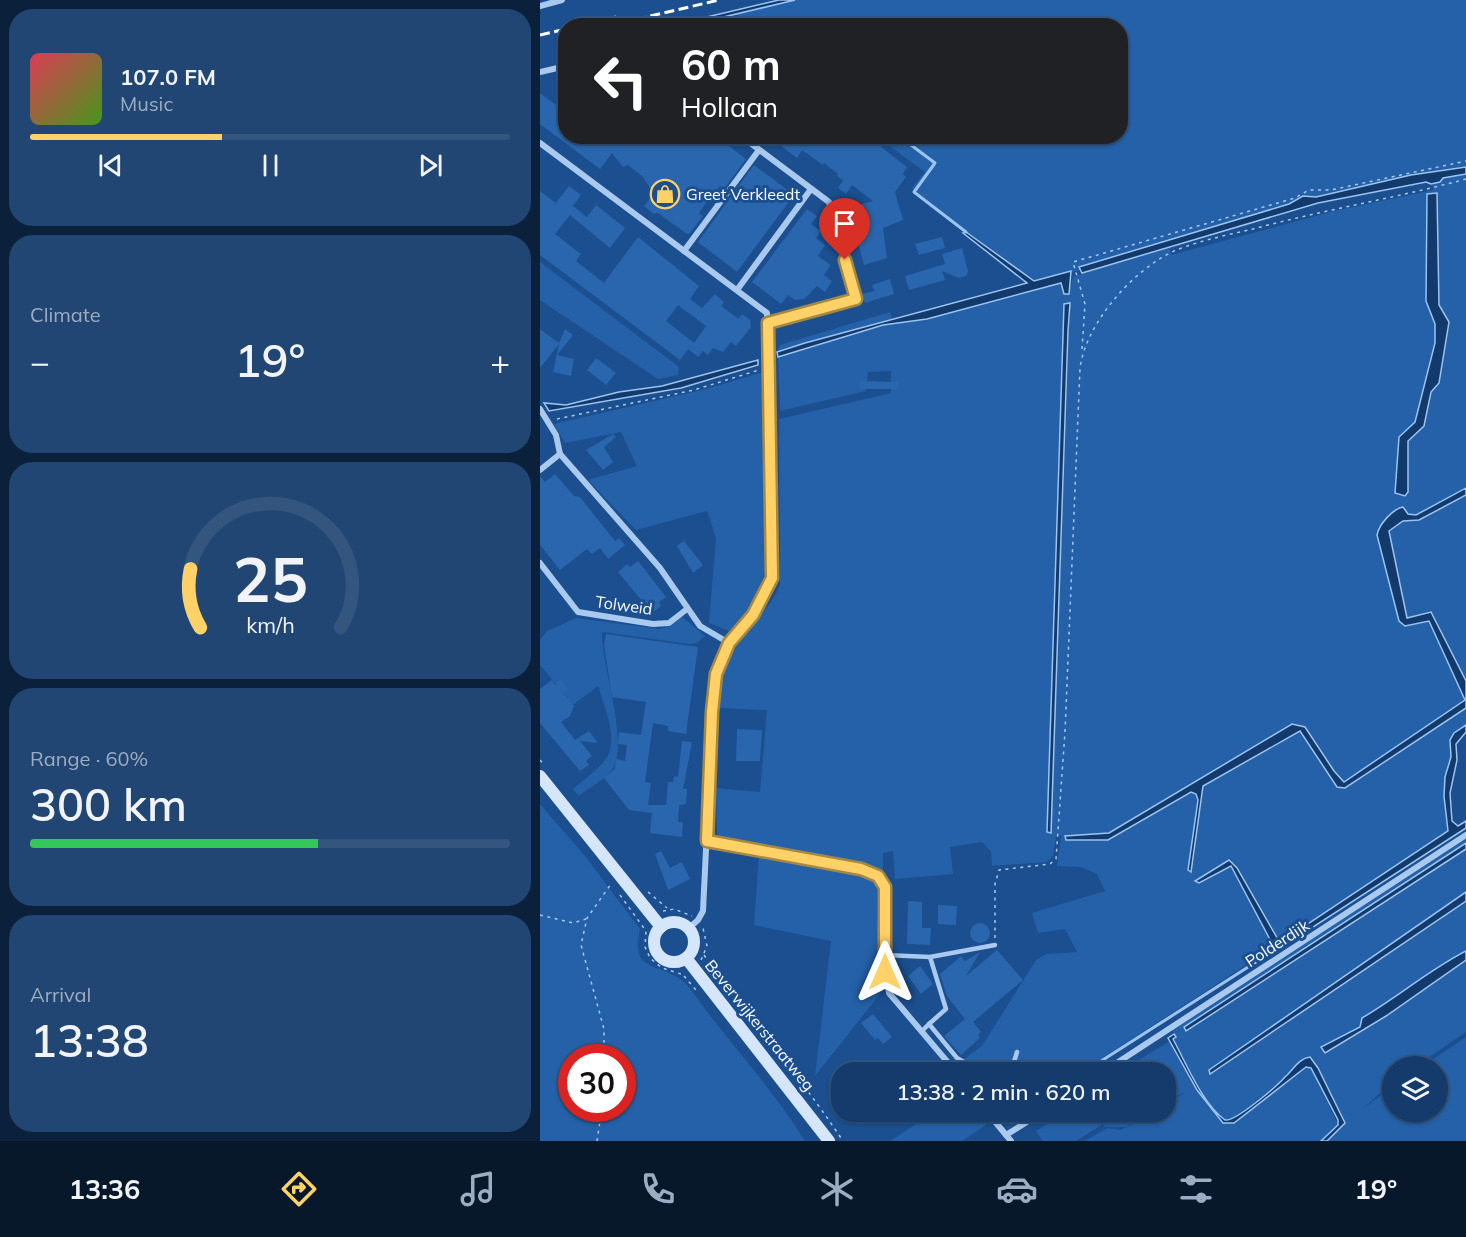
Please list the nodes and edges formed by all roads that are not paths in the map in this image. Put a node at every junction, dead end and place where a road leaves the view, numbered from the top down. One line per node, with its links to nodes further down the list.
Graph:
1 (562, 0): 2 (street)
2 (540, 6)
3 (558, 68): 4 (street)
4 (540, 72)
5 (540, 143): 9 (street)
6 (751, 144): 7 (street)
7 (759, 150): 8 (street); 9 (street)
8 (811, 189): 10 (street); 11 (street)
9 (684, 251): 10 (street)
10 (736, 290): 11 (street)
11 (768, 323): 17 (street)
12 (540, 409): 13 (street)
13 (560, 454): 14 (street); 16 (street)
14 (540, 470)
15 (540, 563): 16 (street, Tolweid)
16 (687, 609): 17 (street)
17 (729, 643): 20 (street)
18 (540, 776): 22 (main road)
19 (1466, 835): 33 (street, Polderdijk)
20 (707, 841): 21 (street); 24 (street)
21 (693, 924): 22 (main road); 26 (main road)
22 (661, 927): 26 (main road)
23 (995, 945): 25 (lane)
24 (885, 955): 25 (lane); 28 (street)
25 (930, 957): 27 (lane)
26 (686, 958): 37 (main road, Beverwijkerstraatweg)
27 (929, 1024): 28 (lane); 31 (lane)
28 (922, 1031): 30 (street)
29 (1017, 1052): 32 (lane)
30 (948, 1062)
31 (964, 1062)
32 (1014, 1062)
33 (1118, 1062)
34 (995, 1122): 36 (street)
35 (1030, 1122): 36 (street)
36 (1009, 1138)
37 (829, 1141)

